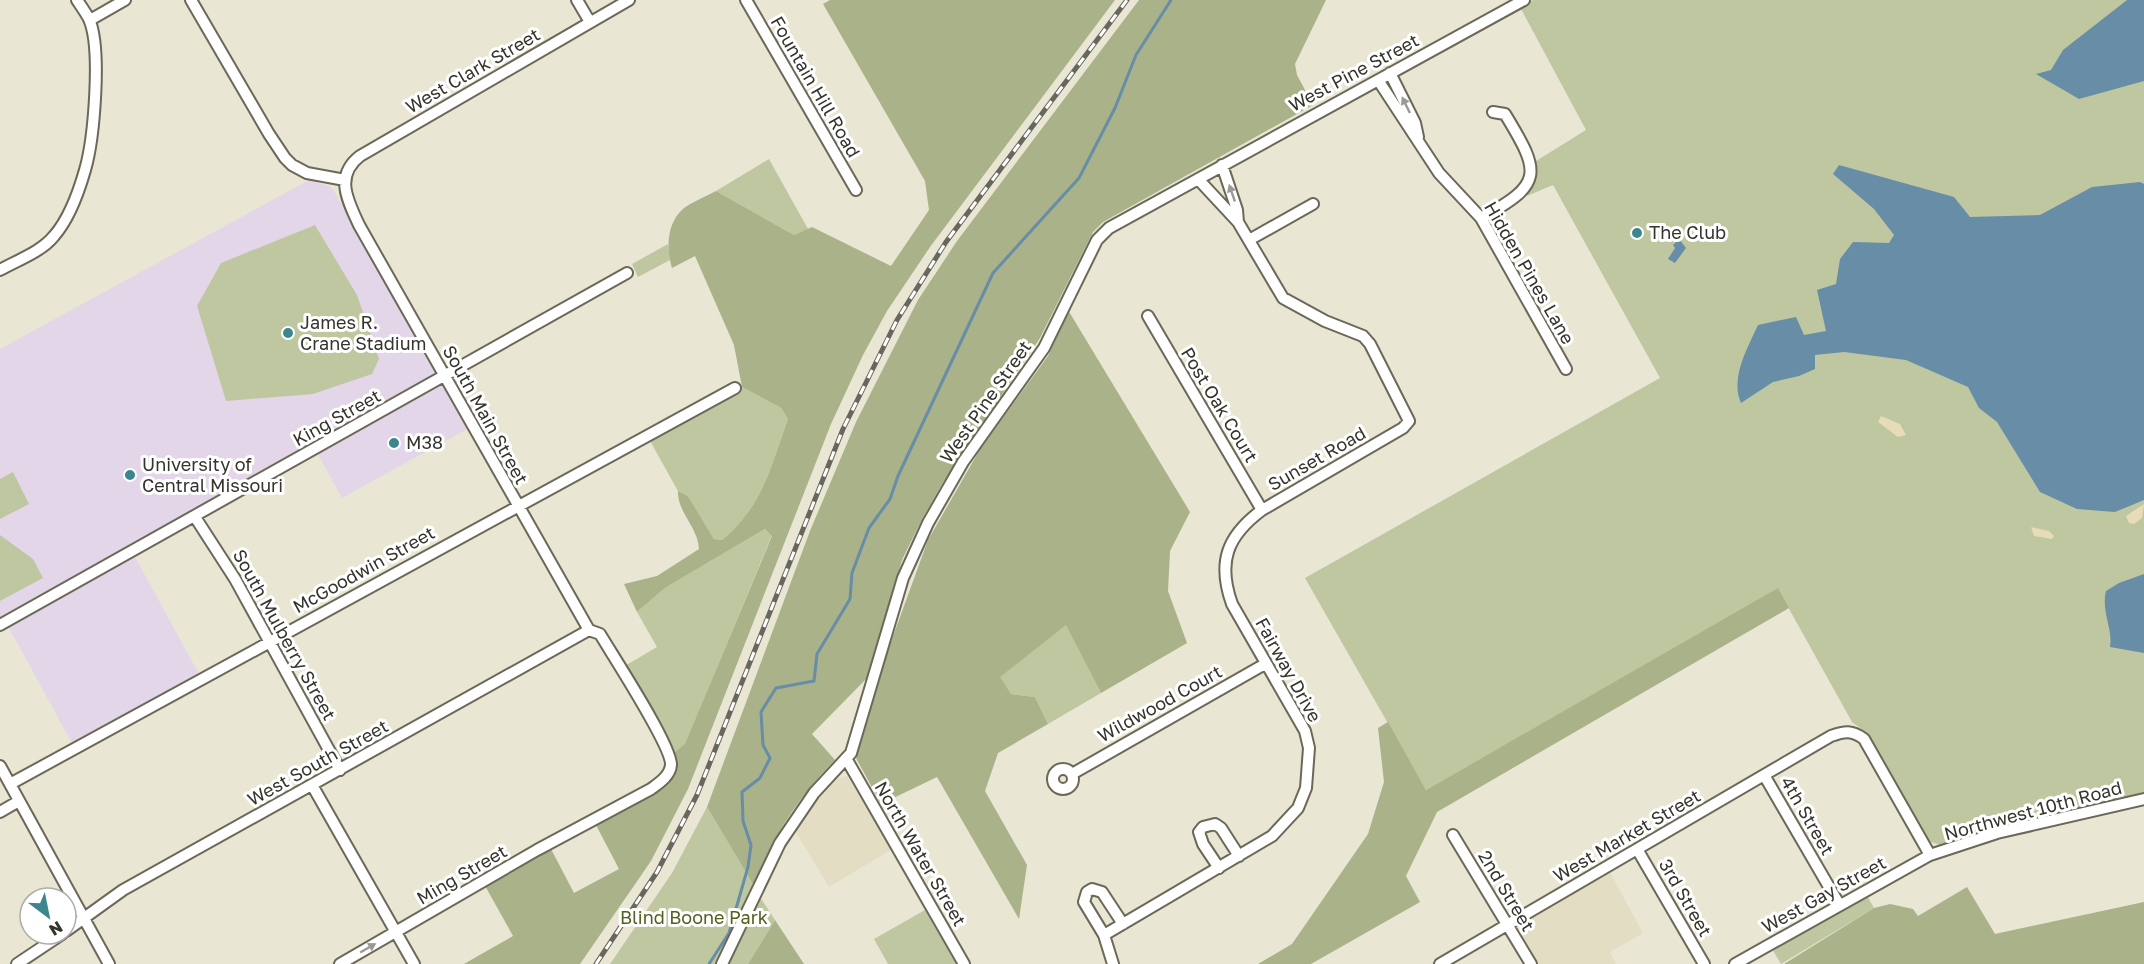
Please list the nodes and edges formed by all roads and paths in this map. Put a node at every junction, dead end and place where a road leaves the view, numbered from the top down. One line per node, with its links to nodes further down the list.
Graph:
1 (77, 0): 8 (street)
2 (125, 0): 8 (street)
3 (191, 0): 16 (street)
4 (577, 0): 9 (street)
5 (629, 0): 9 (street, West Clark Street)
6 (746, 0): 17 (street, Fountain Hill Road)
7 (1524, 0): 10 (street, West Pine Street)
8 (90, 20): 22 (street)
9 (590, 22): 16 (street, West Clark Street)
10 (1390, 73): 11 (street, West Pine Street); 13 (street, Hidden Pines Lane, one-way to 10)
11 (1378, 80): 13 (street, Hidden Pines Lane); 14 (street, West Pine Street)
12 (1493, 112): 19 (street)
13 (1418, 138): 19 (street, Hidden Pines Lane)
14 (1222, 165): 15 (street, West Pine Street); 20 (street, one-way to 14)
15 (1198, 179): 20 (street); 35 (street, West Pine Street)
16 (345, 180): 26 (street, South Main Street)
17 (856, 190)
18 (1313, 204): 21 (street)
19 (1481, 218): 25 (street, Hidden Pines Lane)
20 (1238, 222): 21 (street, Sunset Road)
21 (1249, 240): 29 (street, Sunset Road)
22 (0, 270)
23 (627, 273): 26 (street, King Street)
24 (1148, 316): 29 (street, Post Oak Court)
25 (1566, 369)
26 (445, 376): 28 (street, South Main Street); 30 (street, King Street)
27 (735, 388): 28 (street, McGoodwin Street)
28 (517, 506): 32 (street, South Main Street); 33 (street, McGoodwin Street)
29 (1262, 510): 34 (street, Fairway Drive)
30 (195, 517): 31 (street, King Street); 33 (street, South Mulberry Street)
31 (0, 625)
32 (589, 630): 37 (street, West South Street); 45 (street, South Main Street)
33 (269, 641): 37 (street, South Mulberry Street); 40 (street, McGoodwin Street)
34 (1265, 664): 38 (street, Wildwood Court); 49 (street, Fairway Drive)
35 (847, 760): 63 (street, West Pine Street); 64 (street, North Water Street)
36 (0, 766): 40 (street)
37 (340, 770): 41 (street, West South Street)
38 (1072, 774)
39 (1764, 775): 47 (street, West Market Street); 48 (street, West Market Street); 51 (street, 4th Street)
40 (10, 784): 43 (street)
41 (312, 785): 52 (street, West South Street); 56 (street)
42 (2144, 799): 48 (street, Northwest 10th Road)
43 (19, 801): 44 (street); 52 (street)
44 (0, 812)
45 (602, 818): 56 (street, Ming Street)
46 (1453, 835): 55 (street, 2nd Street)
47 (1637, 849): 55 (street, West Market Street); 68 (street, 3rd Street)
48 (1930, 855): 51 (street, West Gay Street)
49 (1239, 856): 50 (street, Fairway Drive); 50 (street)
50 (1219, 867): 54 (street, Fairway Drive)
51 (1839, 904): 69 (street, West Gay Street)
52 (83, 919): 53 (street, West South Street); 60 (street)
53 (78, 923)
54 (1123, 924): 57 (street, Fairway Drive); 57 (street)
55 (1508, 925): 66 (street, West Market Street); 67 (street, 2nd Street)
56 (396, 932): 61 (street, Ming Street, one-way to 56); 62 (street)
57 (1104, 935): 65 (street)
58 (44, 946): 59 (street)
59 (17, 964)
60 (109, 964)
61 (340, 964)
62 (414, 964)
63 (722, 964)
64 (964, 964)
65 (1113, 964)
66 (1440, 964)
67 (1531, 964)
68 (1704, 964)
69 (1735, 964)

